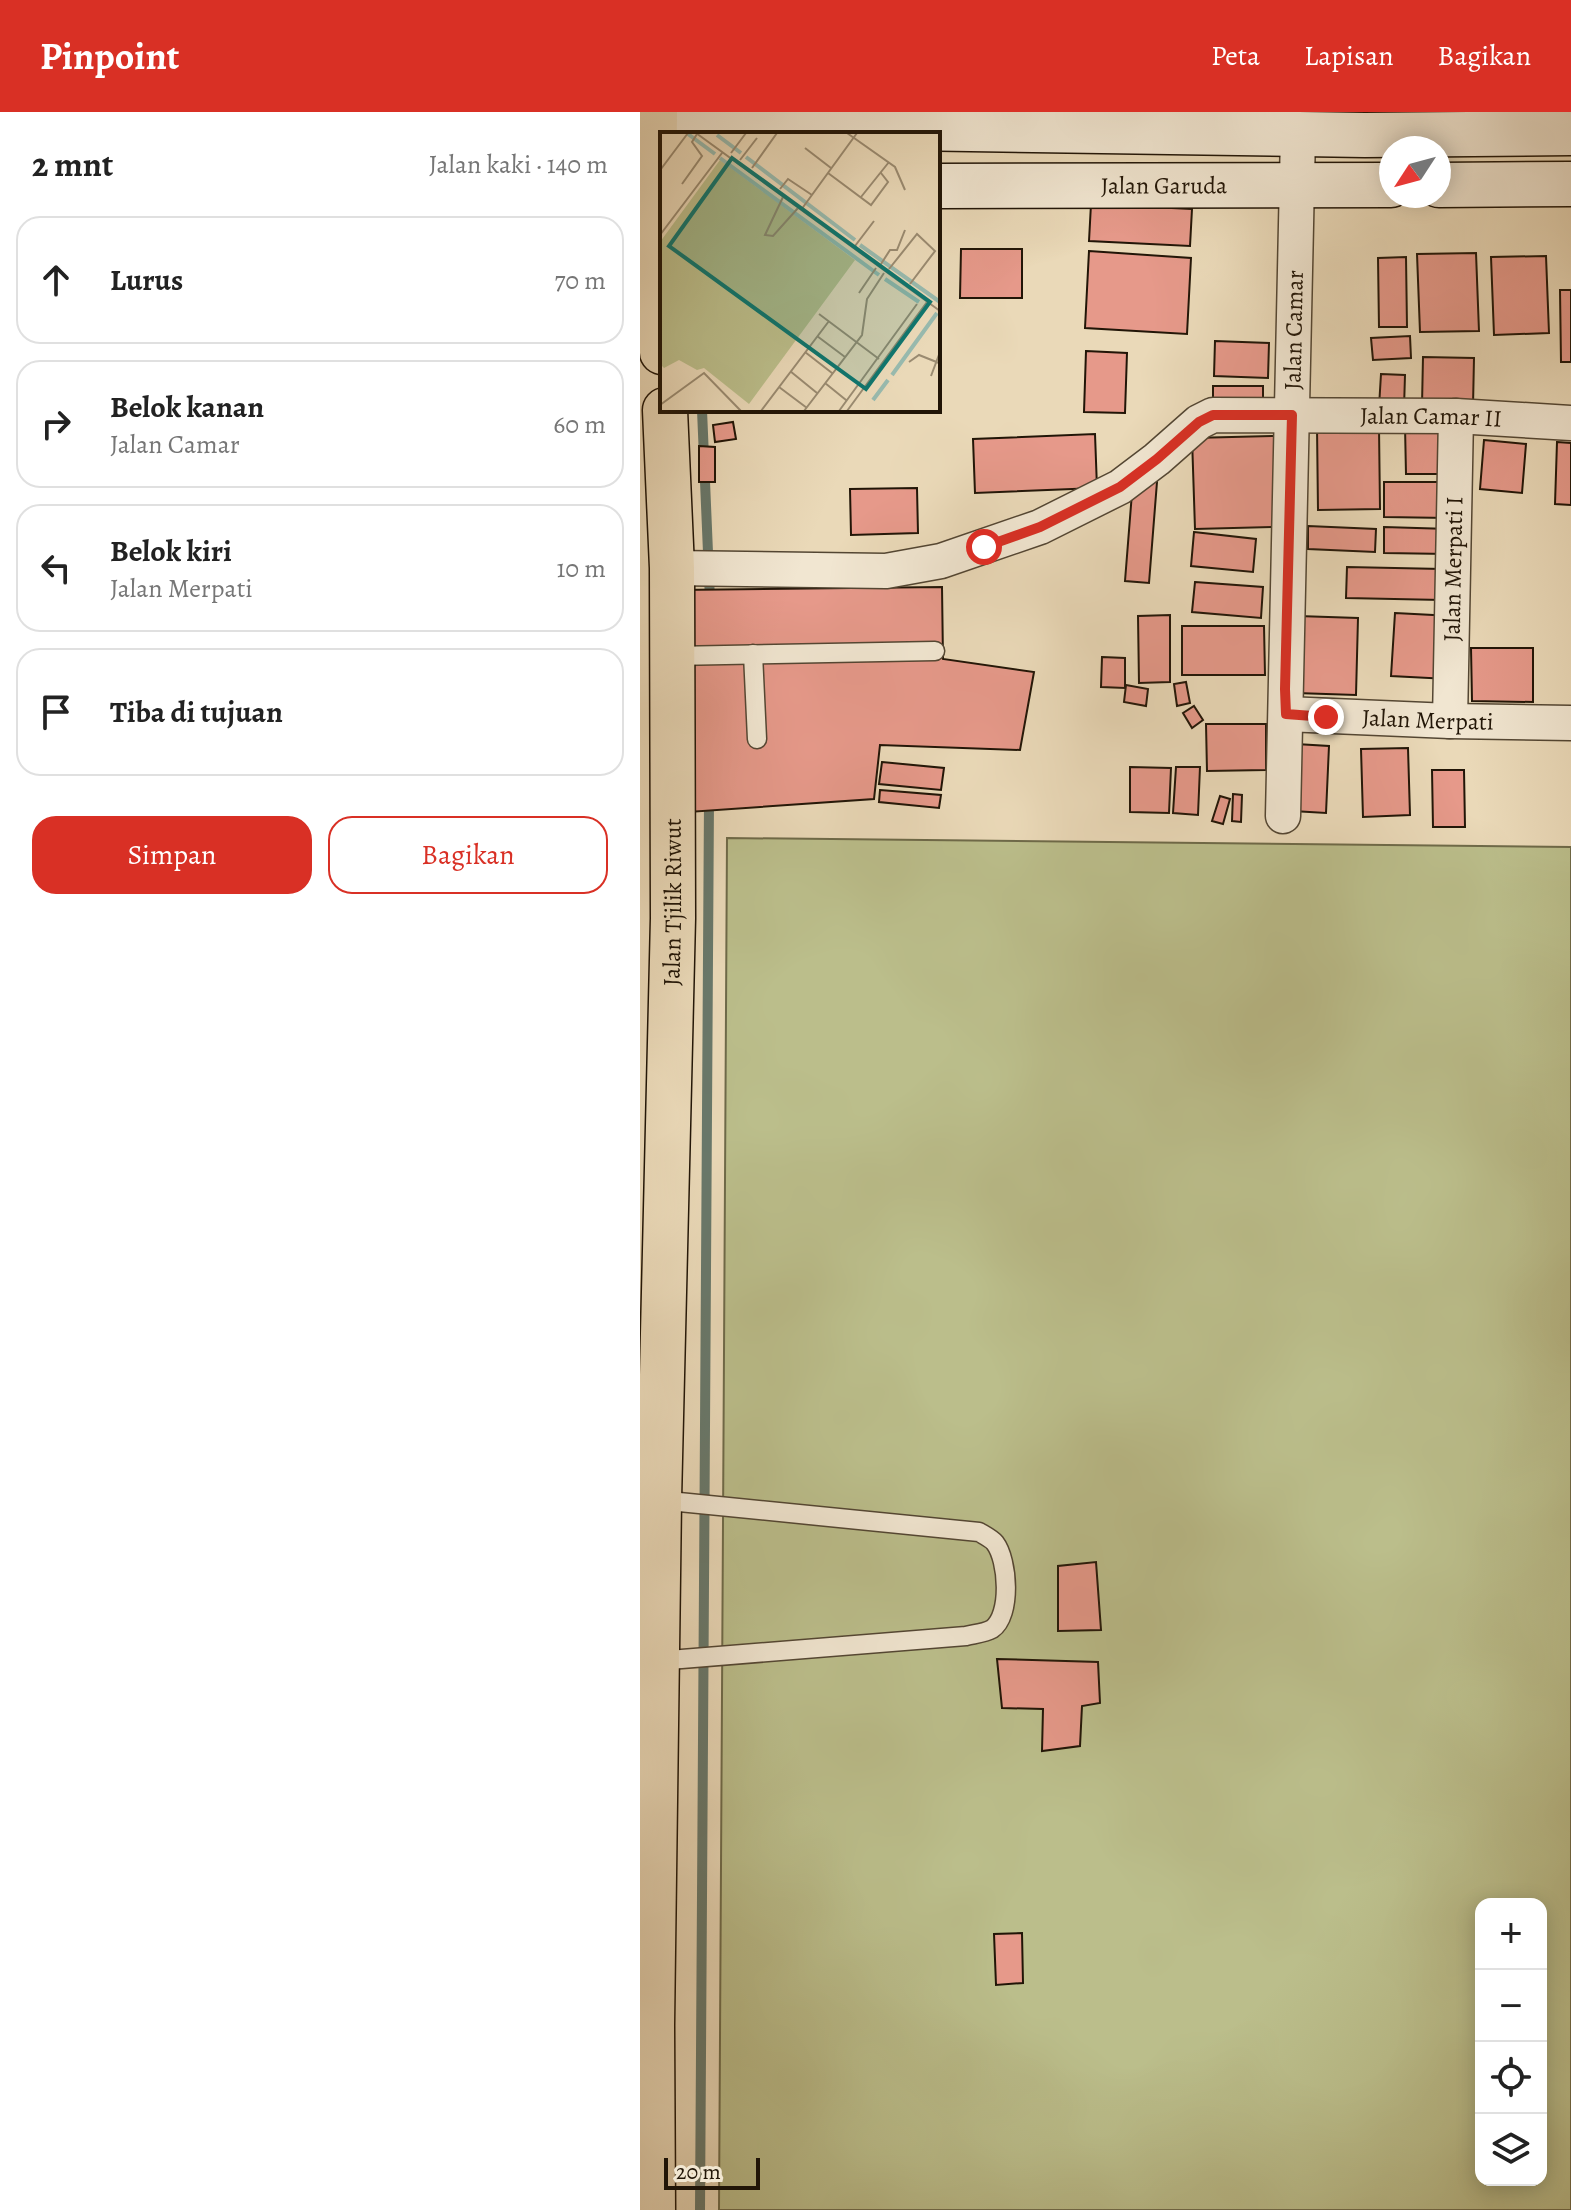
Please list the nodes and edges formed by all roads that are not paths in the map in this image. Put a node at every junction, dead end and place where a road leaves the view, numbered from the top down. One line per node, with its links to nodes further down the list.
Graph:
1 (650, 120): 4 (main road); 6 (highway)
2 (1365, 124): 3 (main road); 4 (main road)
3 (1571, 133)
4 (1298, 134): 10 (street, Jalan Camar)
5 (1571, 184): 8 (main road)
6 (652, 185): 11 (highway)
7 (1379, 185): 10 (main road, Jalan Garuda)
8 (1451, 185)
9 (940, 186): 10 (main road, Jalan Garuda)
10 (1297, 186): 13 (street, Jalan Camar)
11 (660, 317)
12 (665, 412): 16 (highway, Jalan Tjilik Riwut)
13 (1292, 415): 14 (street, Jalan Camar II); 16 (street, Jalan Camar II); 20 (street, Jalan Camar)
14 (1456, 416): 15 (street, Jalan Camar II); 21 (street, Jalan Merpati I)
15 (1571, 423)
16 (672, 568): 19 (highway, Jalan Tjilik Riwut)
17 (935, 651): 18 (lane)
18 (753, 654): 19 (lane); 23 (lane)
19 (673, 656): 25 (highway, Jalan Tjilik Riwut)
20 (1286, 714): 21 (street, Jalan Merpati); 24 (street, Jalan Camar)
21 (1450, 721): 22 (street, Jalan Merpati)
22 (1571, 723)
23 (757, 739)
24 (1283, 816)
25 (653, 1479): 26 (highway, Jalan Tjilik Riwut); 26 (lane)
26 (657, 1661): 27 (highway, Jalan Tjilik Riwut)
27 (653, 2210)

